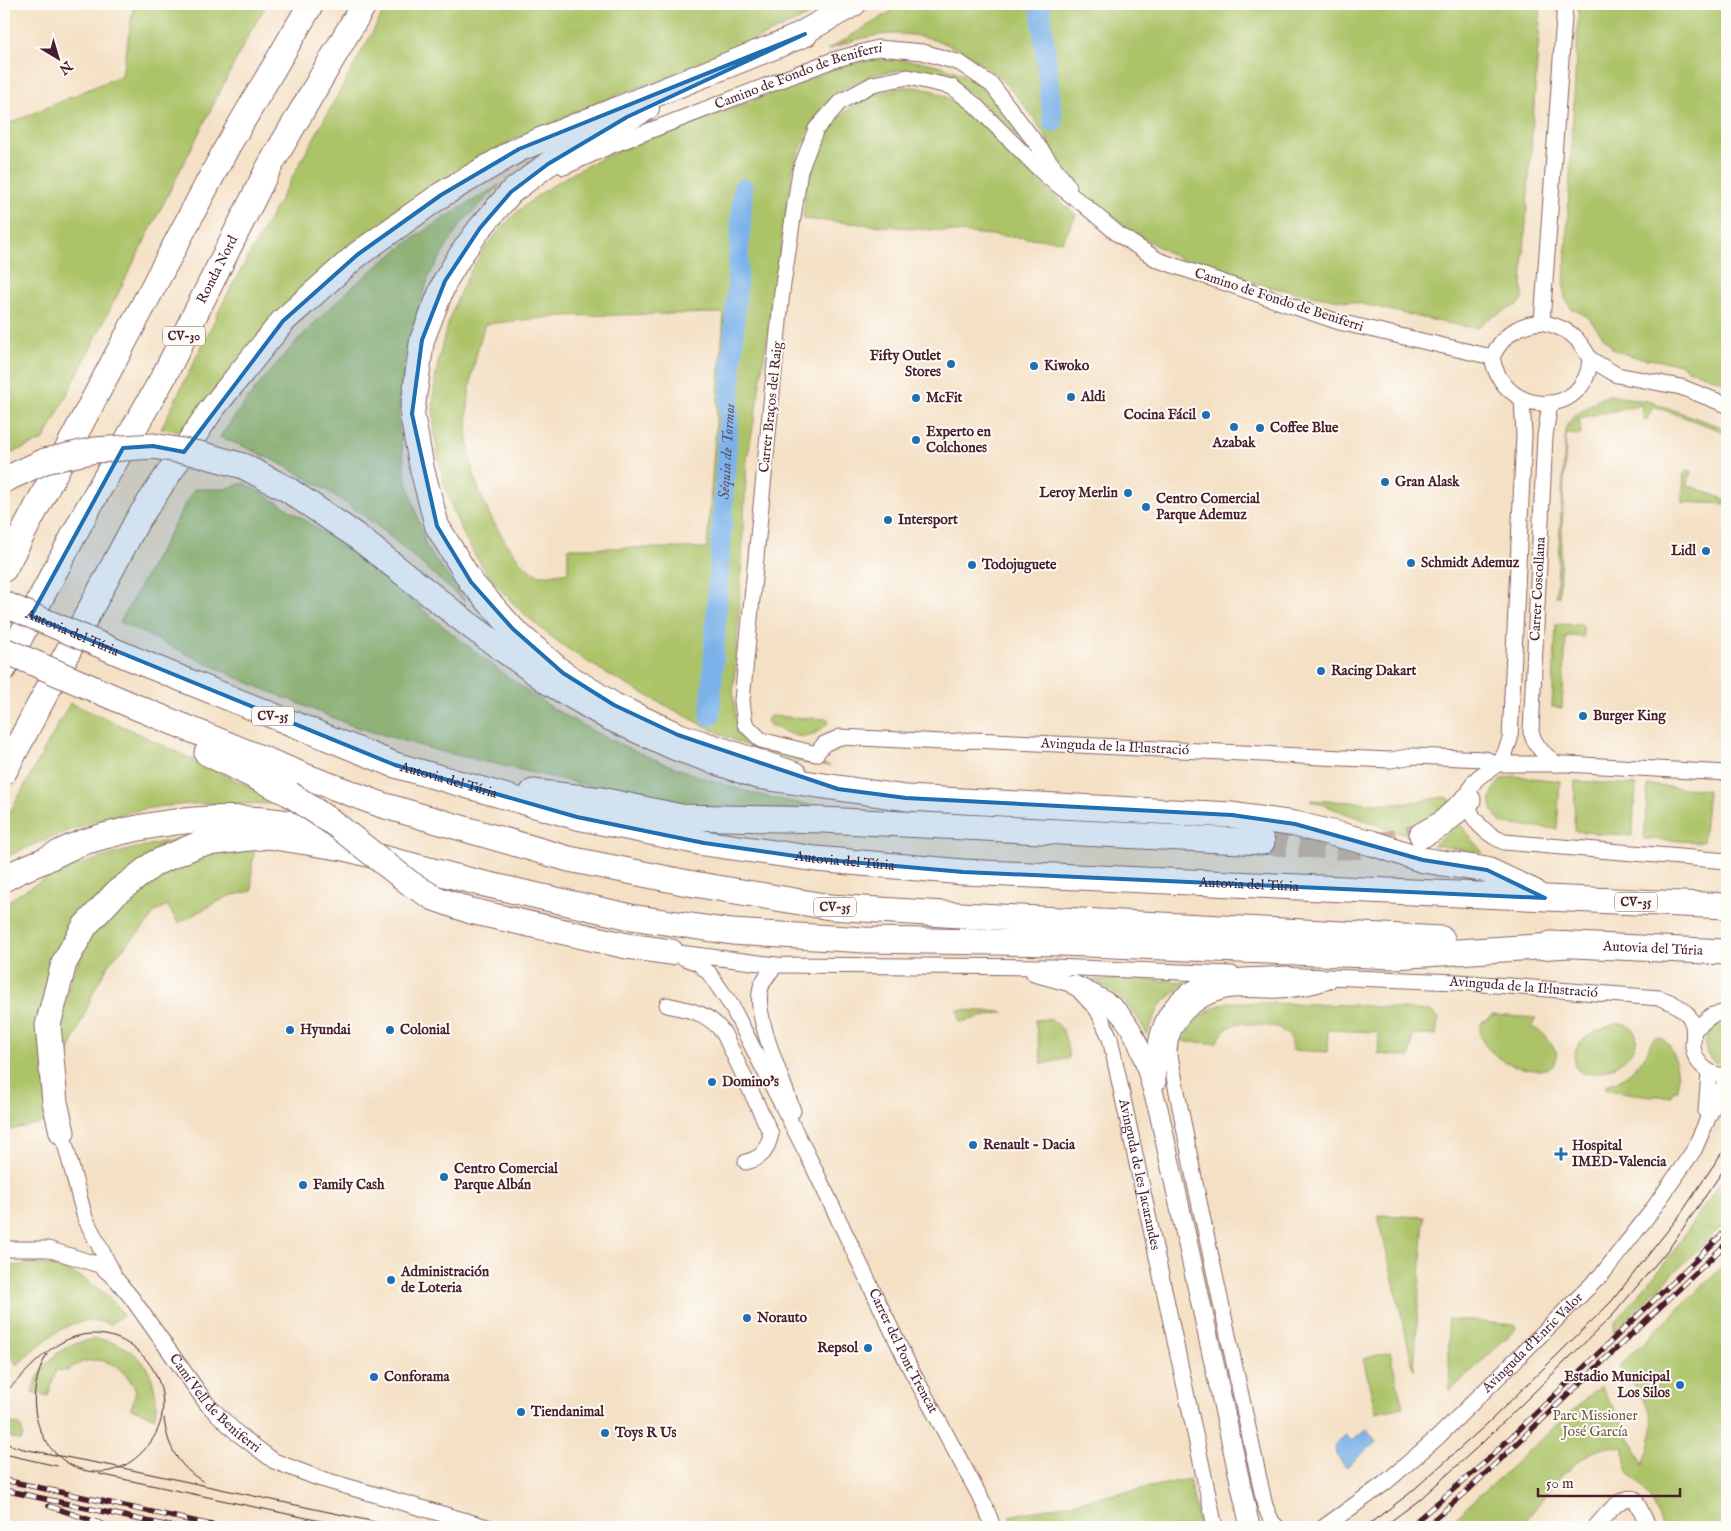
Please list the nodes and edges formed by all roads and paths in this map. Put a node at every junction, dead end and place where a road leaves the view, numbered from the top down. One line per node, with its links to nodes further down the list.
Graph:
1 (311, 4): 18 (highway)
2 (364, 4): 21 (highway, Ronda Nord / CV-30)
3 (854, 4): 5 (main road)
4 (1565, 4): 9 (street)
5 (805, 34): 8 (main road); 26 (highway)
6 (840, 102): 7 (street, Camino de Fondo de Beniferri); 23 (street, Carrer Braços del Raig)
7 (1083, 204): 8 (street, Camino de Fondo de Beniferri); 10 (street, Camino de Fondo de Beniferri)
8 (480, 228): 29 (main road)
9 (1542, 322): 10 (street); 11 (street)
10 (1492, 357): 14 (street)
11 (1590, 359): 12 (street); 13 (street)
12 (1617, 375): 13 (street); 16 (street)
13 (1586, 381): 15 (street)
14 (1522, 400): 15 (street); 24 (street, Carrer Coscollana)
15 (1550, 404): 25 (street, Carrer Coscollana)
16 (1727, 405)
17 (4, 480): 29 (highway, bridge)
18 (4, 569)
19 (4, 604): 28 (highway, Autovia del Túria / CV-35, bridge)
20 (4, 650): 22 (highway, Autovia del Túria / CV-35, bridge)
21 (4, 668)
22 (131, 705): 38 (highway, Autovia del Túria / CV-35); 39 (highway, bridge)
23 (746, 724): 24 (street, Avinguda de la Il·lustració)
24 (1498, 764): 25 (street, Avinguda de la Il·lustració); 30 (street)
25 (1557, 764): 27 (street, Avinguda de la Il·lustració)
26 (4, 772)
27 (1727, 773)
28 (456, 783): 32 (highway); 36 (highway, Autovia del Túria / CV-35)
29 (838, 789): 36 (highway)
30 (1468, 800): 31 (highway); 33 (street)
31 (1422, 834)
32 (1262, 842)
33 (1727, 861)
34 (418, 866): 35 (highway); 38 (highway); 54 (highway)
35 (4, 879)
36 (1546, 898): 37 (highway, Autovia del Túria / CV-35)
37 (1727, 906)
38 (1568, 945): 40 (highway, Autovia del Túria / CV-35)
39 (671, 952): 41 (street, Avinguda de la Il·lustració); 55 (street)
40 (1727, 952)
41 (776, 965): 42 (street, Avinguda de la Il·lustració); 55 (street)
42 (965, 967): 43 (street, Avinguda de la Il·lustració); 45 (street, Avinguda de la Il·lustració)
43 (1287, 976): 44 (street, Avinguda de la Il·lustració); 52 (street)
44 (1337, 978): 48 (street, Avinguda de la Il·lustració); 65 (street, Avinguda de la Il·lustració)
45 (1074, 985): 52 (street); 63 (street, Avinguda de les Jacarandes)
46 (667, 1005): 56 (street)
47 (1727, 1012): 48 (street)
48 (1694, 1030): 49 (street)
49 (1709, 1072): 50 (street); 53 (street, Avinguda d'Enric Valor)
50 (1727, 1075)
51 (1727, 1080): 53 (street, Avinguda d'Enric Valor)
52 (1158, 1108): 64 (street)
53 (1705, 1125): 66 (street, Avinguda d'Enric Valor)
54 (62, 1132): 58 (street)
55 (810, 1160): 59 (street, Carrer del Pont Trencat)
56 (746, 1162)
57 (4, 1249): 58 (street, Camí Vell de Beniferri)
58 (116, 1278): 60 (street, Camí Vell de Beniferri)
59 (985, 1506): 61 (street, Carrer del Pont Trencat); 62 (street, Carrer del Pont Trencat)
60 (487, 1527)
61 (993, 1527)
62 (1002, 1527)
63 (1215, 1527)
64 (1250, 1527)
65 (1277, 1527)
66 (1324, 1527)
67 (1596, 1527): 68 (street)
68 (1649, 1527)

